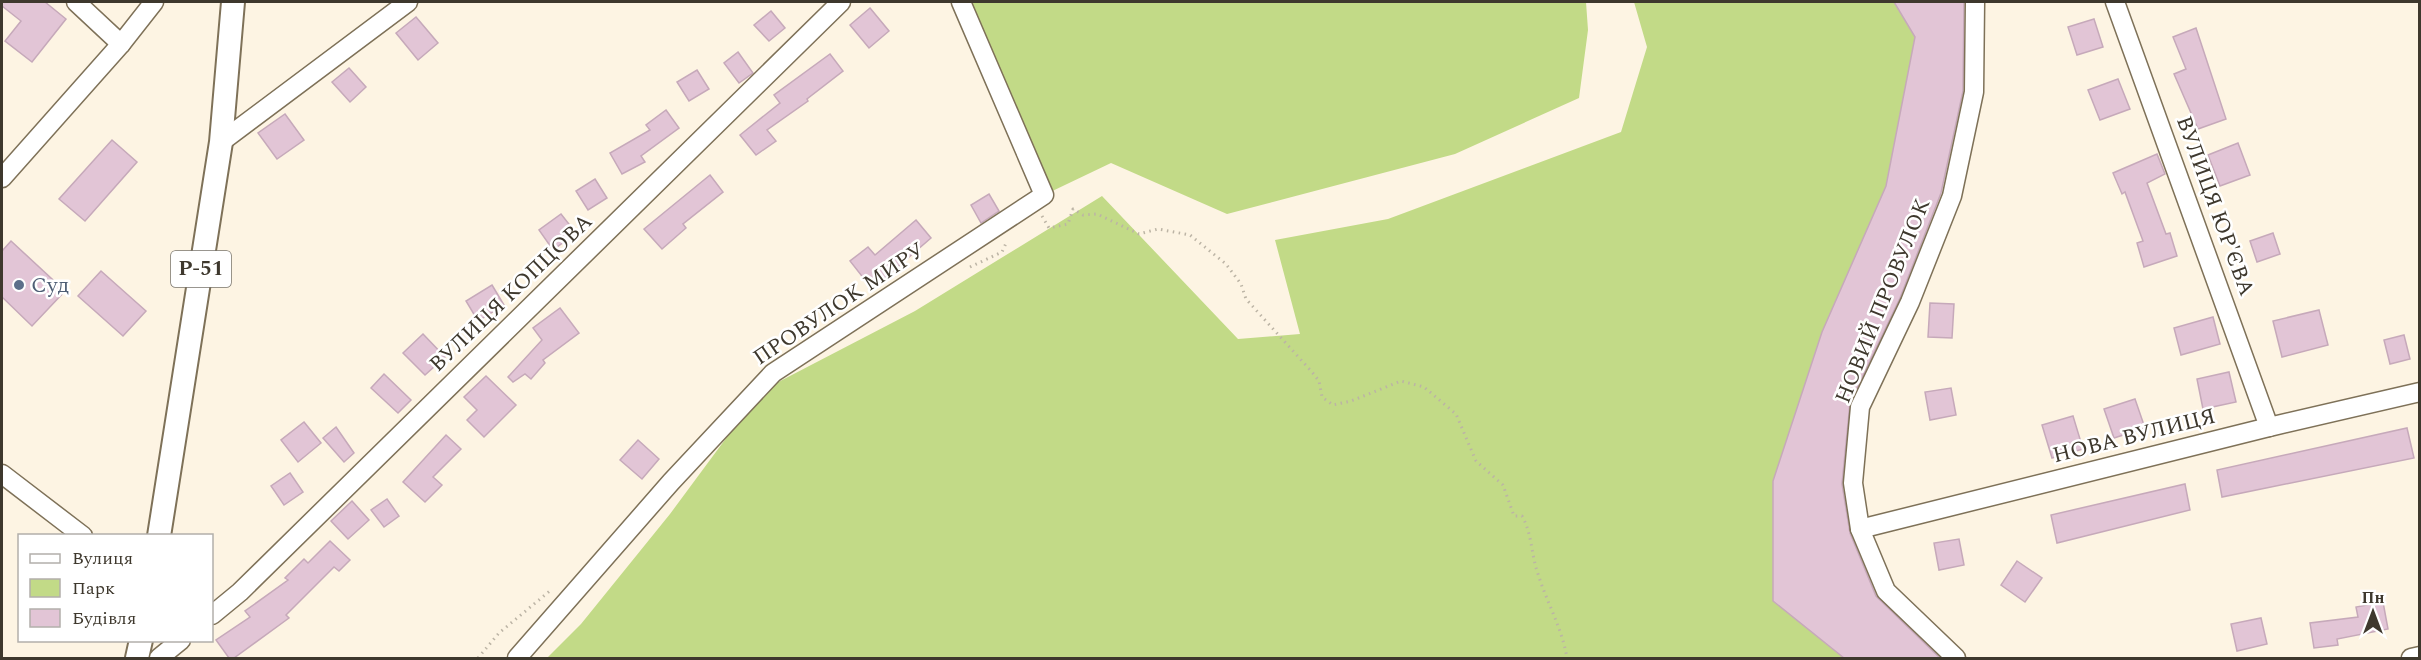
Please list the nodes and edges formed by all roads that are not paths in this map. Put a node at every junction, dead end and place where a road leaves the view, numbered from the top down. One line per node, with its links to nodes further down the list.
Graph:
1 (76, 2): 9 (street)
2 (154, 2): 9 (street)
3 (233, 2): 10 (main road, Р-51)
4 (408, 2): 10 (street)
5 (841, 2): 18 (street, ВУЛИЦЯ КОПЦОВА)
6 (962, 2): 24 (street, ПРОВУЛОК МИРУ)
7 (1975, 2): 15 (street, НОВИЙ ПРОВУЛОК)
8 (2115, 2): 13 (street, ВУЛИЦЯ ЮР'ЄВА)
9 (121, 44): 11 (street)
10 (221, 142): 17 (main road, Р-51)
11 (2, 178)
12 (2420, 392): 13 (street, НОВА ВУЛИЦЯ)
13 (2270, 427): 15 (street, НОВА ВУЛИЦЯ)
14 (2, 474): 16 (street)
15 (1860, 529): 25 (street, НОВИЙ ПРОВУЛОК)
16 (80, 534)
17 (159, 534)
18 (213, 614)
19 (141, 642): 22 (main road)
20 (179, 642): 23 (street)
21 (2420, 656): 26 (street)
22 (137, 658)
23 (159, 658)
24 (517, 658)
25 (1956, 658)
26 (2410, 658)

